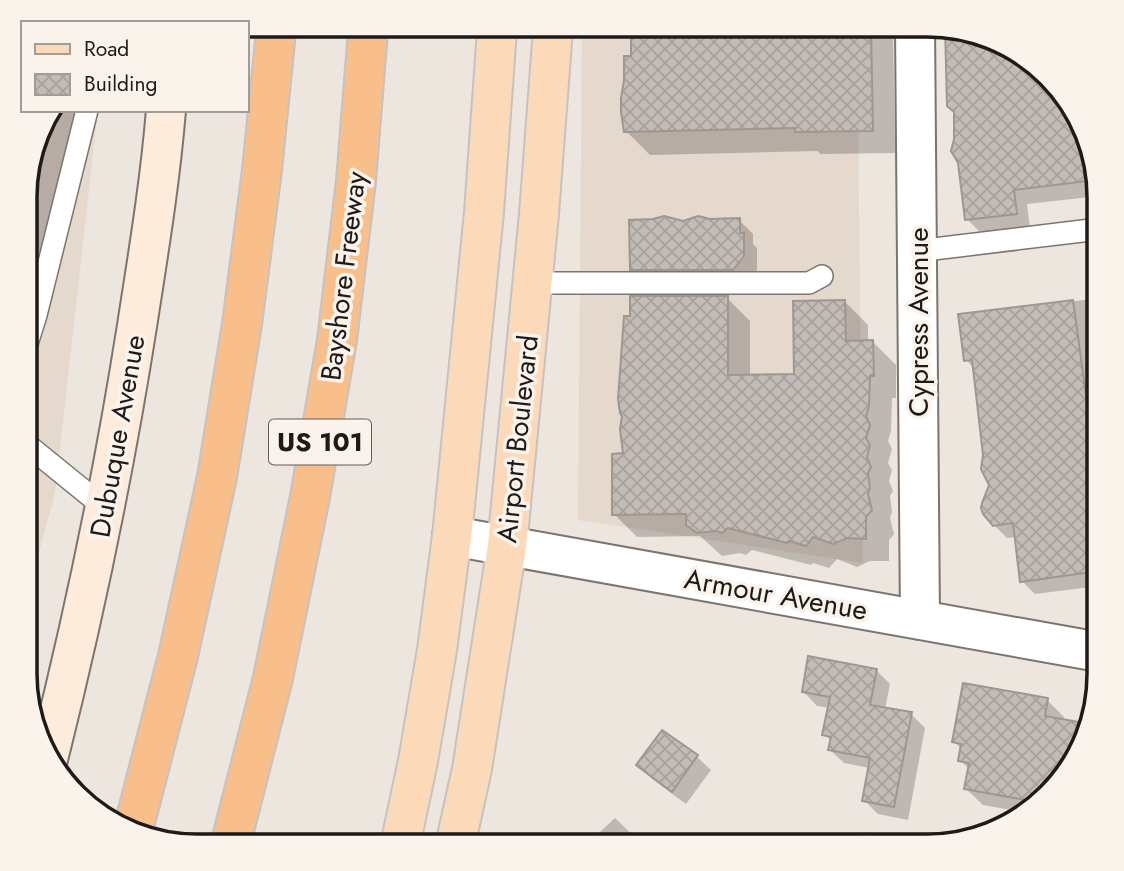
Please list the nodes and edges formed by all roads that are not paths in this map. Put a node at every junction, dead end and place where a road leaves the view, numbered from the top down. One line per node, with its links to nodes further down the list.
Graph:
1 (275, 37): 20 (highway)
2 (368, 37): 21 (highway, Bayshore Freeway / US 101)
3 (496, 37): 15 (main road, Airport Boulevard)
4 (553, 37): 11 (main road, Airport Boulevard)
5 (915, 37): 9 (street, Cypress Avenue)
6 (87, 112): 12 (lane)
7 (166, 112): 14 (street, Dubuque Avenue)
8 (1087, 231): 9 (lane)
9 (918, 251): 17 (street, Cypress Avenue)
10 (822, 276): 11 (lane)
11 (533, 283): 16 (main road, Airport Boulevard)
12 (37, 311)
13 (37, 453): 14 (lane)
14 (105, 508): 19 (street, Dubuque Avenue)
15 (452, 536): 16 (street, Armour Avenue); 22 (main road, Airport Boulevard)
16 (507, 546): 17 (street, Armour Avenue); 23 (main road, Airport Boulevard)
17 (919, 620): 18 (street, Armour Avenue)
18 (1087, 650)
19 (52, 743)
20 (135, 822)
21 (233, 834)
22 (403, 834)
23 (458, 834)

